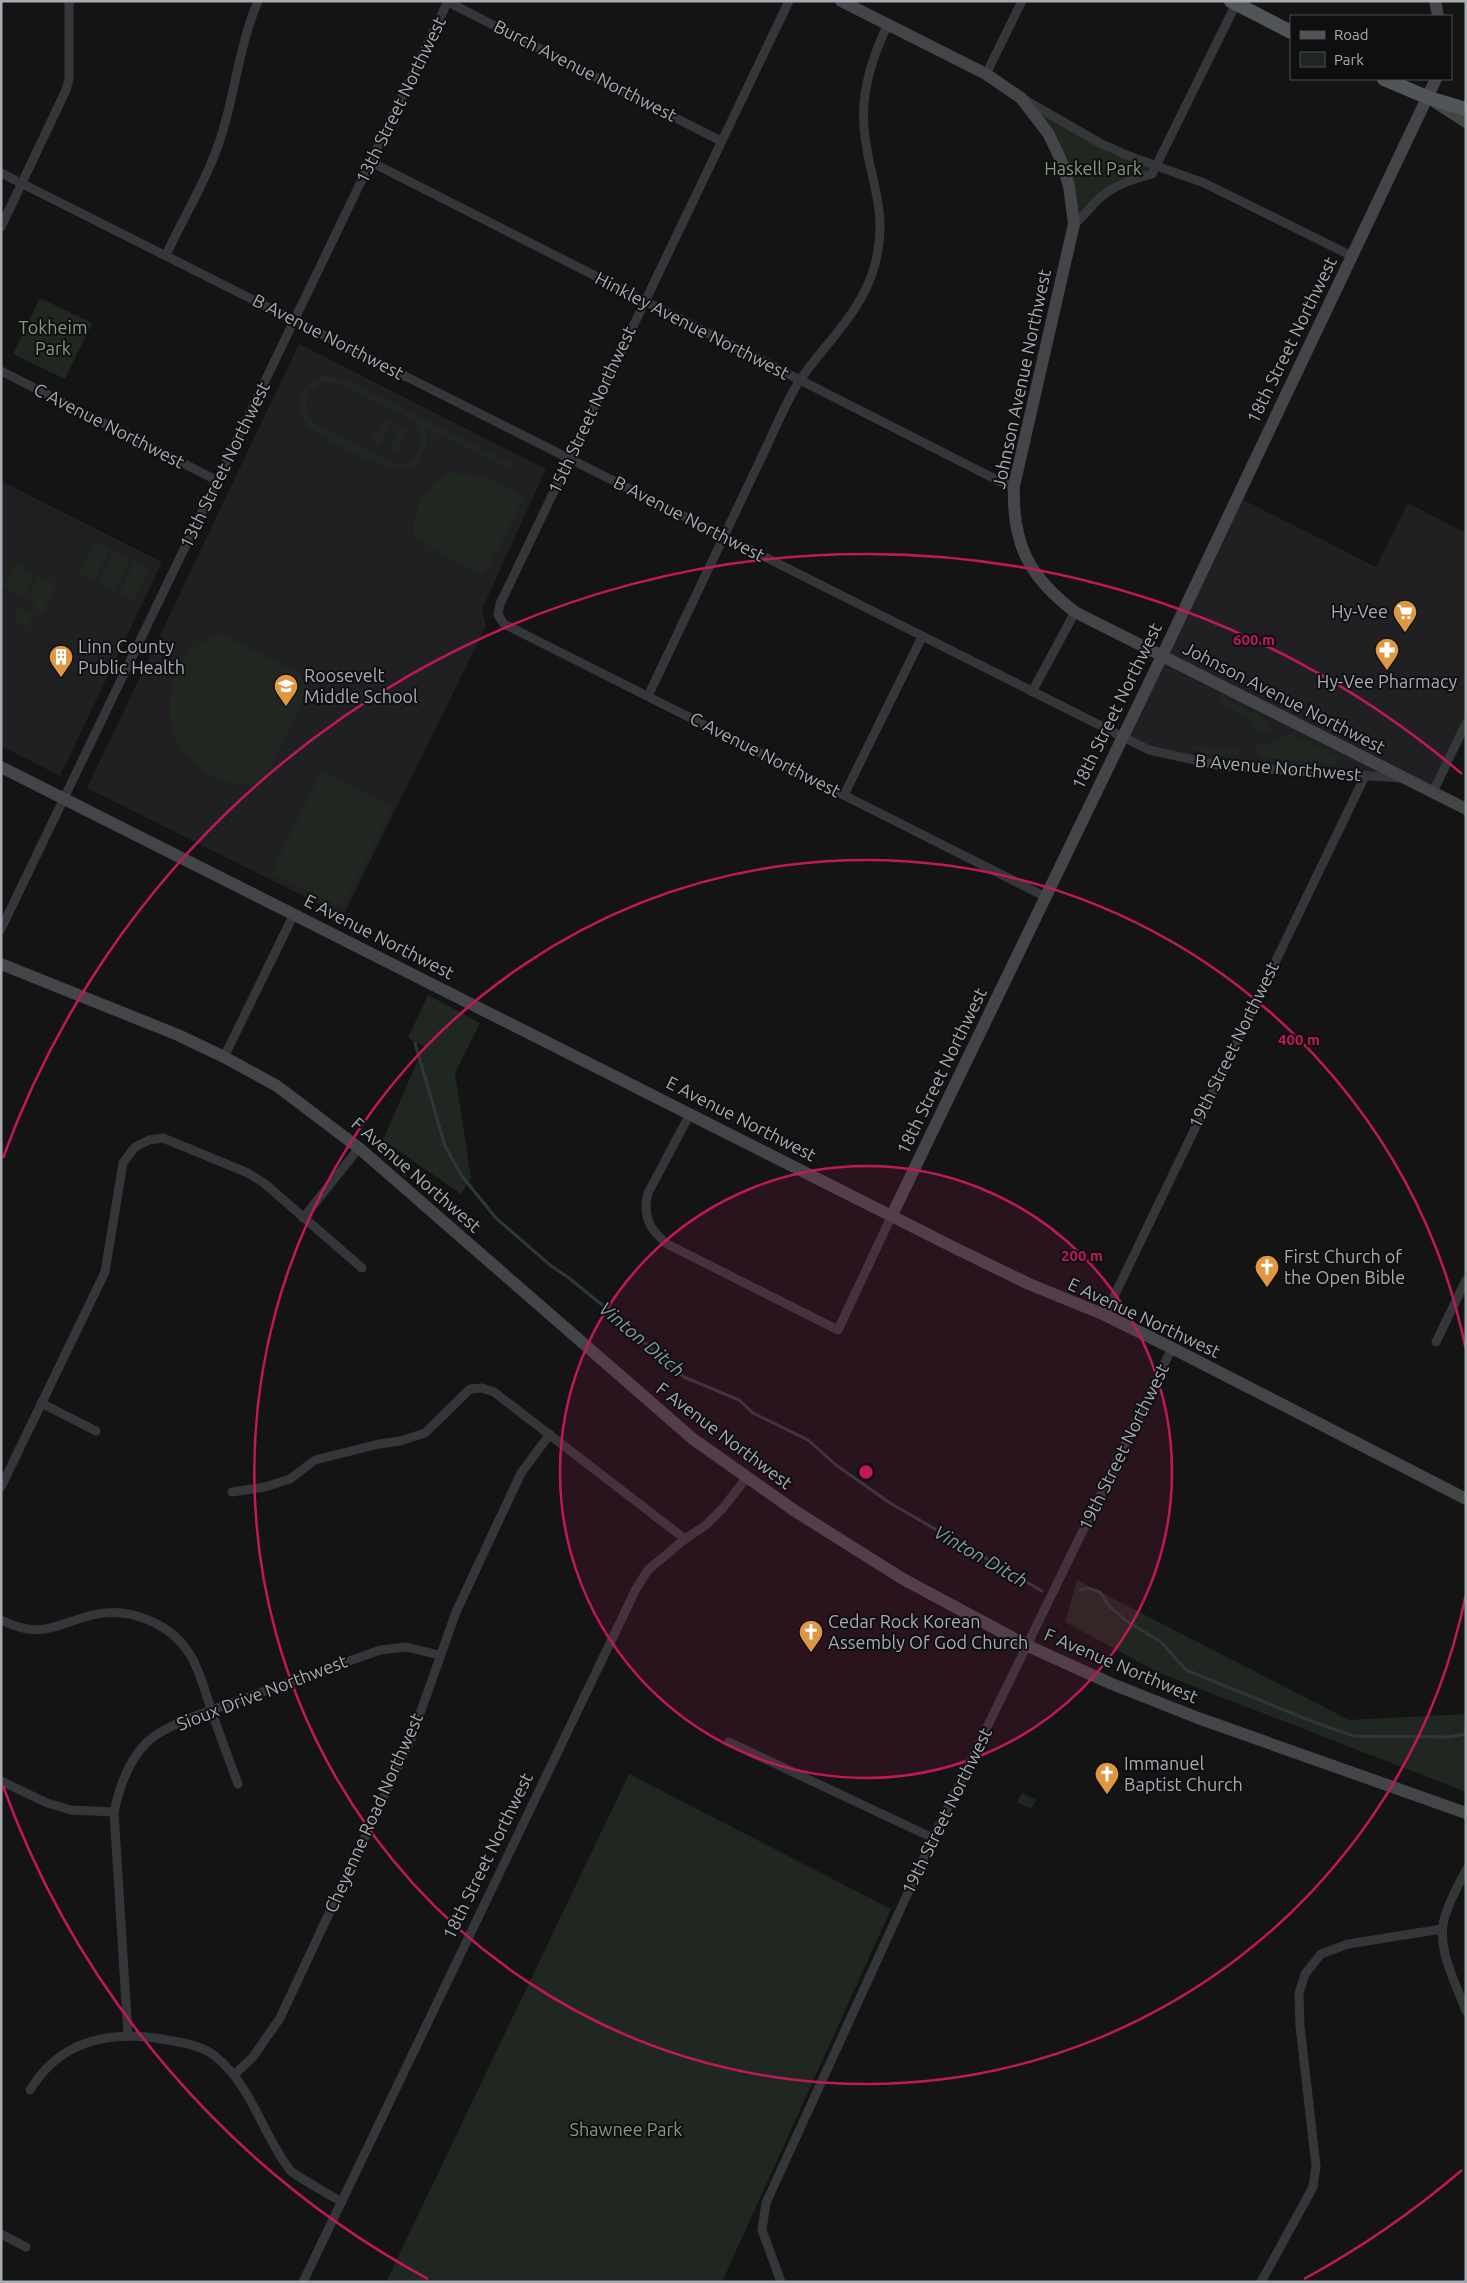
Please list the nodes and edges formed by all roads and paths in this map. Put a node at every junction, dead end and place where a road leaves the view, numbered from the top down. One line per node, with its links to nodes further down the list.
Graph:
1 (70, 1): 23 (street)
2 (258, 1): 26 (street)
3 (789, 1): 19 (street, 15th Street Northwest)
4 (841, 1): 10 (street, Johnson Avenue Northwest)
5 (1022, 1): 12 (street)
6 (1435, 1): 9 (street)
7 (448, 2): 19 (street, Burch Avenue Northwest); 20 (street, 13th Street Northwest)
8 (1233, 3): 11 (main road); 21 (street)
9 (1438, 15)
10 (888, 24): 12 (street, Johnson Avenue Northwest); 31 (street)
11 (1290, 32)
12 (986, 74): 15 (street, Johnson Avenue Northwest)
13 (1386, 80): 16 (main road)
14 (1436, 80): 16 (street, 18th Street Northwest)
15 (1021, 98): 21 (street); 24 (street, Johnson Avenue Northwest)
16 (1429, 98): 17 (main road); 18 (street); 27 (street, 18th Street Northwest)
17 (1466, 110)
18 (1466, 122)
19 (721, 141): 28 (street, 15th Street Northwest)
20 (371, 162): 28 (street, Hinkley Avenue Northwest); 29 (street, 13th Street Northwest)
21 (1156, 166): 24 (street); 27 (street)
22 (1, 173): 23 (street, B Avenue Northwest)
23 (22, 183): 25 (street); 26 (street, B Avenue Northwest)
24 (1074, 224): 34 (street, Johnson Avenue Northwest)
25 (1, 227)
26 (166, 255): 29 (street, B Avenue Northwest)
27 (1352, 256): 39 (street, 18th Street Northwest)
28 (644, 301): 31 (street, Hinkley Avenue Northwest); 32 (street, 15th Street Northwest)
29 (295, 320): 32 (street, B Avenue Northwest); 33 (street, 13th Street Northwest)
30 (1, 371): 33 (street, C Avenue Northwest)
31 (800, 380): 34 (street, Hinkley Avenue Northwest); 35 (street)
32 (569, 459): 35 (street, B Avenue Northwest); 36 (street, 15th Street Northwest)
33 (218, 481): 49 (street, 13th Street Northwest)
34 (1014, 486): 37 (street, Johnson Avenue Northwest)
35 (724, 537): 38 (street, B Avenue Northwest); 41 (street)
36 (500, 604): 41 (street, C Avenue Northwest)
37 (1074, 612): 39 (street, Johnson Avenue Northwest); 40 (street)
38 (922, 638): 40 (street, B Avenue Northwest); 48 (street)
39 (1162, 656): 43 (street, 18th Street Northwest); 46 (street, Johnson Avenue Northwest)
40 (1032, 692): 43 (street, B Avenue Northwest)
41 (648, 696): 48 (street, C Avenue Northwest)
42 (1466, 723): 47 (street)
43 (1121, 737): 45 (street, B Avenue Northwest); 51 (street, 18th Street Northwest)
44 (1, 767): 49 (street, E Avenue Northwest)
45 (1365, 776): 46 (street, B Avenue Northwest); 62 (street, 19th Street Northwest)
46 (1403, 778): 47 (street, Johnson Avenue Northwest)
47 (1432, 792): 50 (street, Johnson Avenue Northwest)
48 (844, 795): 51 (street, C Avenue Northwest)
49 (64, 799): 52 (street, E Avenue Northwest); 53 (street, 13th Street Northwest)
50 (1466, 809)
51 (1046, 897): 58 (street, 18th Street Northwest)
52 (294, 914): 55 (street); 56 (street, E Avenue Northwest)
53 (1, 929)
54 (1, 964): 55 (street, F Avenue Northwest)
55 (224, 1056): 57 (street, F Avenue Northwest)
56 (690, 1114): 58 (street, E Avenue Northwest); 58 (street, 18th Street Northwest)
57 (359, 1148): 59 (street); 68 (street, F Avenue Northwest)
58 (892, 1215): 62 (street, E Avenue Northwest)
59 (303, 1218): 60 (street); 65 (street)
60 (362, 1268)
61 (1466, 1280): 63 (street)
62 (1105, 1315): 64 (street, E Avenue Northwest)
63 (1436, 1342)
64 (1172, 1348): 71 (street, E Avenue Northwest); 74 (street, 19th Street Northwest)
65 (41, 1403): 66 (street); 69 (street)
66 (96, 1431)
67 (550, 1434): 70 (street); 72 (street); 75 (street, Cheyenne Road Northwest)
68 (747, 1477): 72 (street, 18th Street Northwest); 74 (street, F Avenue Northwest)
69 (1, 1487)
70 (232, 1492)
71 (1466, 1499)
72 (685, 1538): 89 (street, 18th Street Northwest)
73 (1, 1620): 76 (street)
74 (1028, 1646): 81 (street, F Avenue Northwest); 82 (street, 19th Street Northwest)
75 (439, 1654): 76 (street, Sioux Drive Northwest); 87 (street, Cheyenne Road Northwest)
76 (211, 1709): 79 (street); 80 (street, Sioux Drive Northwest)
77 (729, 1742): 82 (street)
78 (1, 1780): 80 (street)
79 (238, 1784)
80 (114, 1812): 86 (street, Sioux Drive Northwest)
81 (1466, 1813)
82 (933, 1838): 93 (street, 19th Street Northwest)
83 (1466, 1870): 84 (street)
84 (1442, 1929): 85 (street); 94 (street)
85 (1466, 2011)
86 (128, 2034): 87 (street); 88 (street)
87 (234, 2075): 89 (street)
88 (30, 2090)
89 (342, 2202): 92 (street, 18th Street Northwest)
90 (1, 2234): 91 (street)
91 (26, 2247)
92 (303, 2282)
93 (781, 2282)
94 (1261, 2282)

